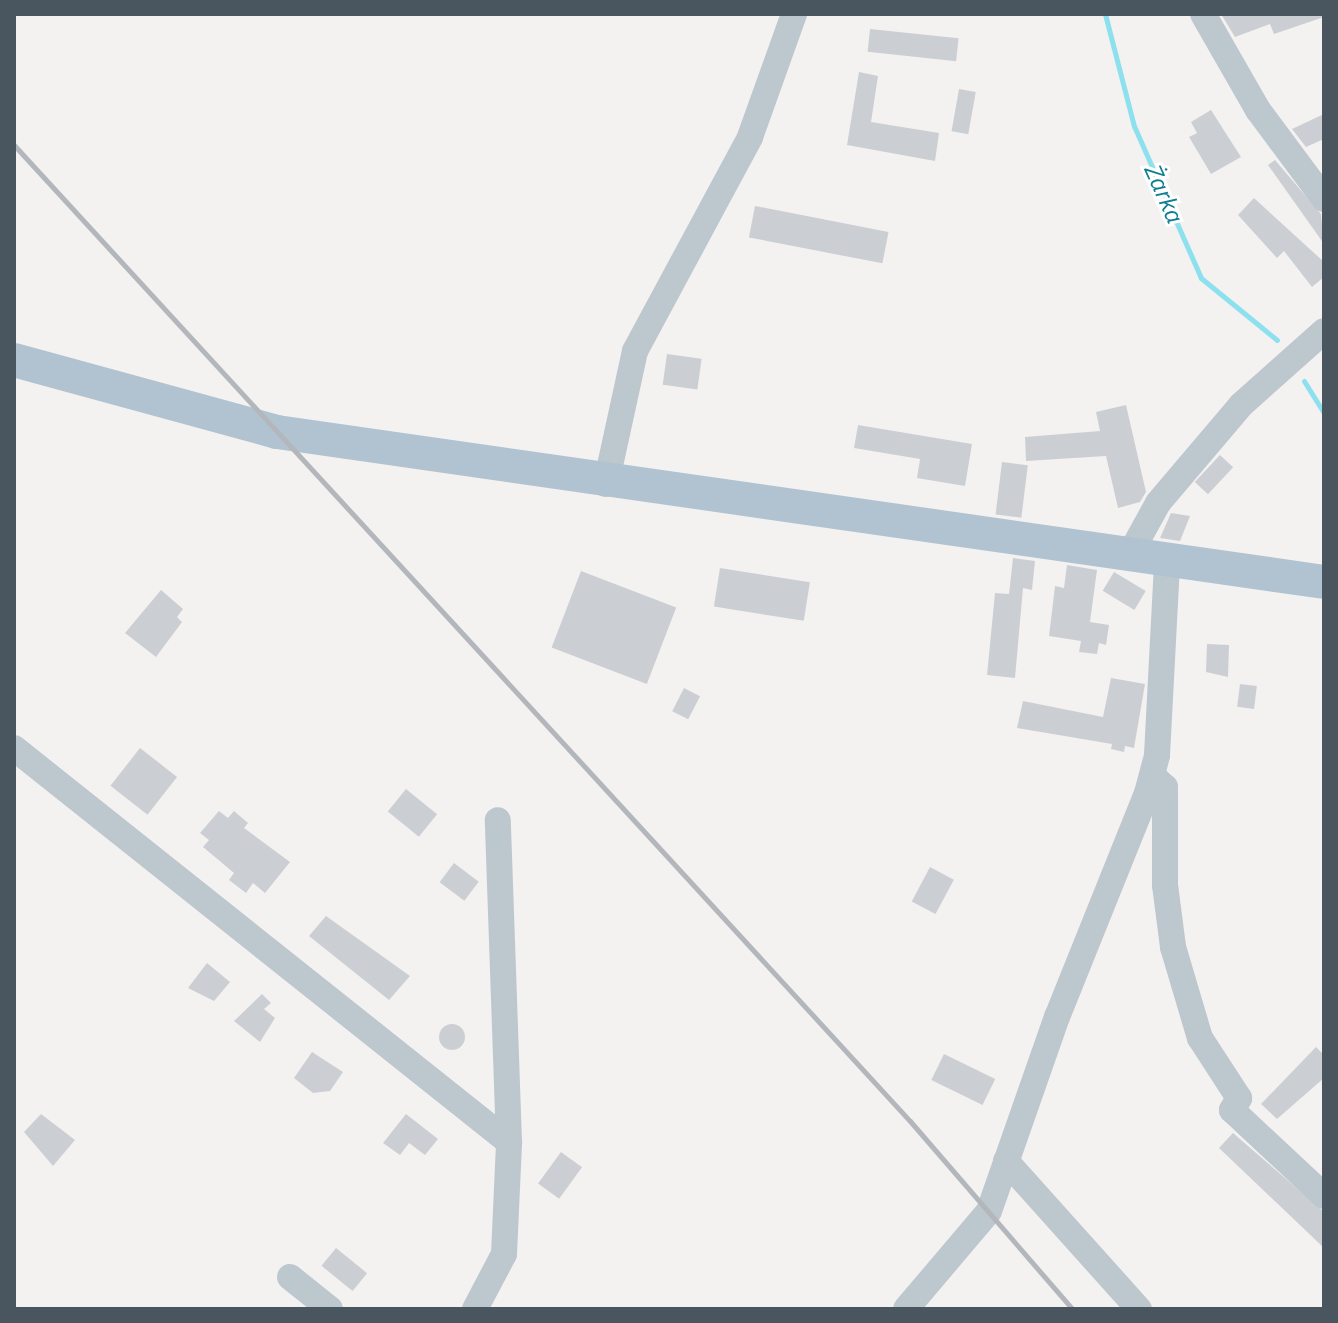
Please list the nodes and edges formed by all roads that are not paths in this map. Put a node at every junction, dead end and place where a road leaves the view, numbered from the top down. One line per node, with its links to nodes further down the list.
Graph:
1 (794, 14): 6 (street)
2 (1203, 14): 3 (street)
3 (1324, 199)
4 (1324, 331): 7 (street)
5 (14, 360): 6 (main road)
6 (606, 484): 7 (main road)
7 (1130, 554): 8 (main road)
8 (1167, 561): 9 (main road); 11 (street)
9 (1324, 582)
10 (14, 748): 13 (street)
11 (1153, 776): 14 (street); 15 (street)
12 (498, 820): 13 (street)
13 (509, 1142): 18 (street)
14 (1006, 1161): 19 (street); 20 (street)
15 (1324, 1196)
16 (290, 1277): 17 (street)
17 (330, 1309)
18 (475, 1309)
19 (906, 1309)
20 (1139, 1309)

